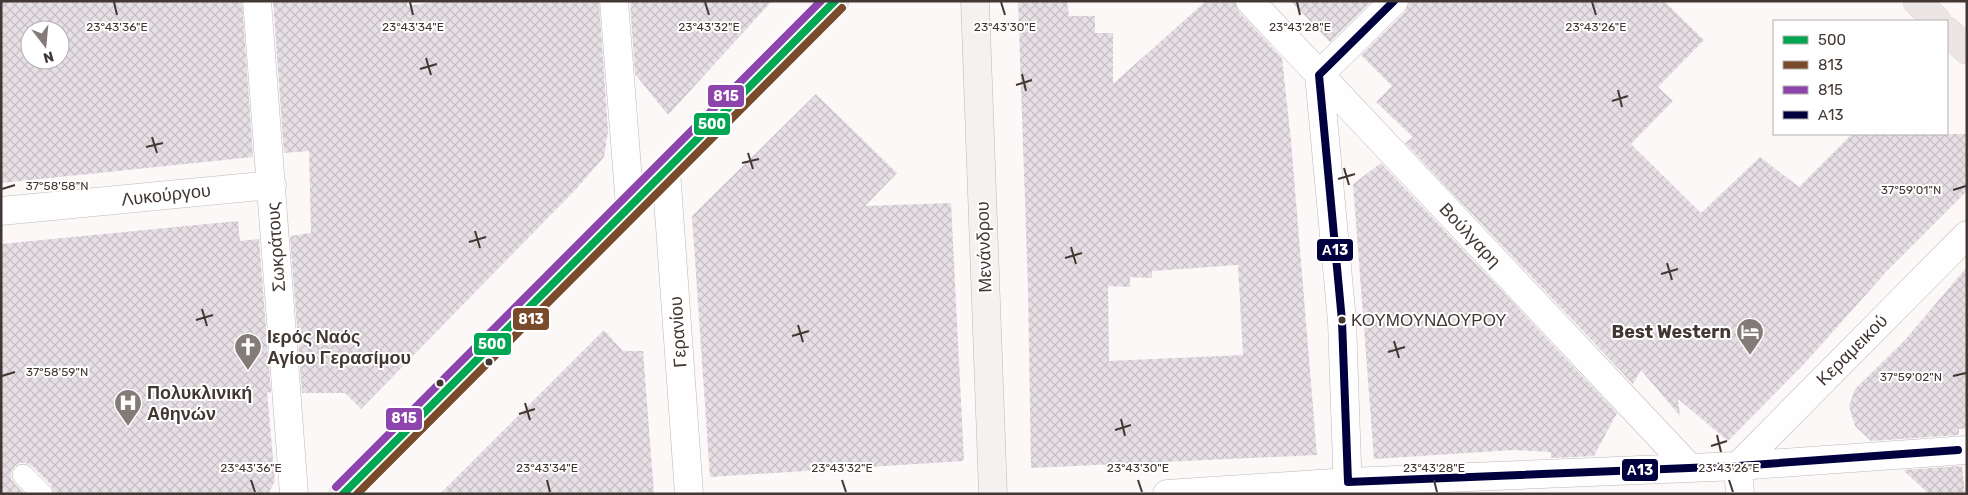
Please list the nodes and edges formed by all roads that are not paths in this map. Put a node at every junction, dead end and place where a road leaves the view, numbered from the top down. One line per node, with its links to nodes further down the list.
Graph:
1 (257, 1): 13 (street, Σωκράτους)
2 (614, 1): 14 (street)
3 (835, 1): 12 (main road)
4 (975, 1): 26 (street, Μενάνδρου)
5 (1250, 1): 11 (street, Βούλγαρη)
6 (1394, 1): 11 (street)
7 (1917, 1): 8 (main road)
8 (1936, 20)
9 (1948, 32): 10 (main road)
10 (1967, 50)
11 (1319, 75): 19 (street, Βούλγαρη); 21 (street)
12 (666, 170): 14 (main road); 25 (street, Γερανίου)
13 (272, 185): 15 (street, Λυκούργου); 23 (street, Σωκράτους)
14 (630, 207): 24 (main road)
15 (1, 212)
16 (1967, 235): 18 (street, Κεραμεικού)
17 (1967, 450): 18 (street)
18 (1738, 466): 19 (street); 28 (street)
19 (1690, 468): 21 (street)
20 (23, 475): 22 (lane)
21 (1348, 488): 27 (street)
22 (42, 494)
23 (294, 494)
24 (343, 494)
25 (689, 494)
26 (993, 494)
27 (1168, 494)
28 (1740, 494)

